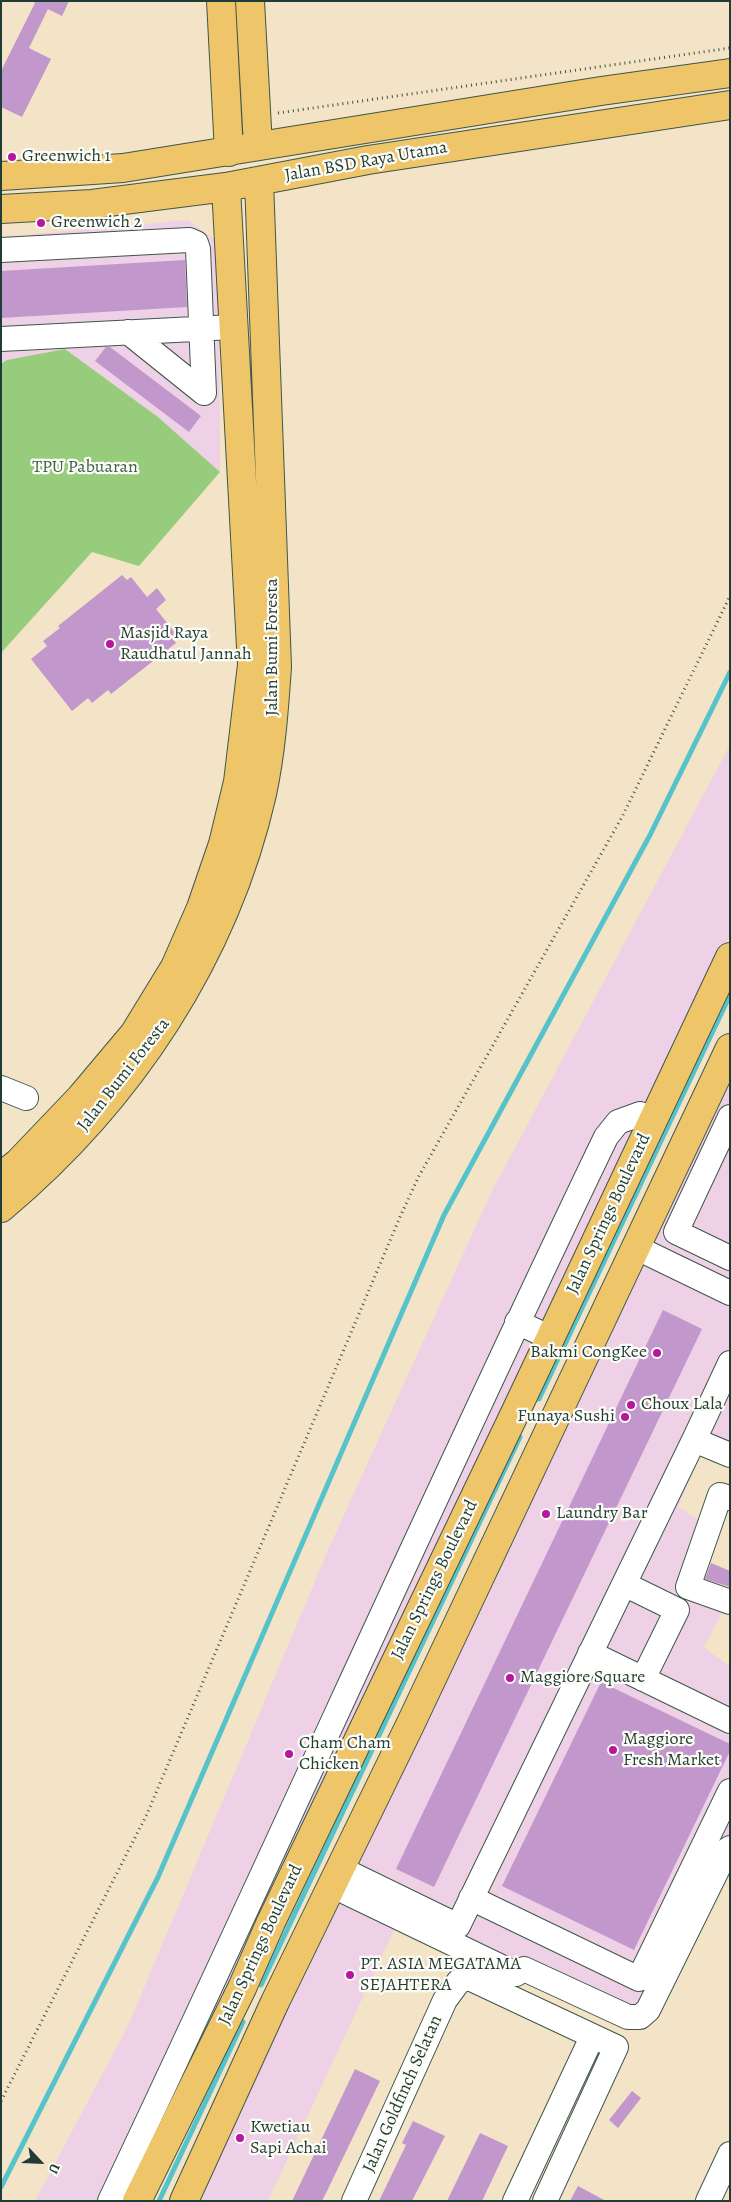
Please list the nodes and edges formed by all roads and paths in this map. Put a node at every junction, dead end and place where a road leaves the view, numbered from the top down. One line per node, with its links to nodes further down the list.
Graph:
1 (221, 1): 8 (main road)
2 (250, 1): 6 (main road)
3 (730, 48): 6 (path)
4 (730, 73): 7 (main road, Jalan BSD Raya Utama)
5 (730, 105): 10 (main road, Jalan BSD Raya Utama)
6 (256, 115): 7 (main road)
7 (258, 146): 8 (main road, Jalan BSD Raya Utama)
8 (229, 152): 9 (main road, Jalan BSD Raya Utama)
9 (1, 176)
10 (259, 181): 11 (main road, Jalan BSD Raya Utama); 18 (main road, Jalan Bumi Foresta)
11 (226, 187): 12 (main road, Jalan BSD Raya Utama); 14 (main road, Jalan Bumi Foresta)
12 (1, 209)
13 (1, 250): 15 (street)
14 (233, 327): 15 (street); 19 (main road, Jalan Bumi Foresta)
15 (201, 328): 16 (street); 16 (street)
16 (128, 332): 17 (street)
17 (1, 339)
18 (274, 582): 19 (main road); 28 (main road, Jalan Bumi Foresta)
19 (247, 584): 27 (main road, Jalan Bumi Foresta)
20 (730, 596): 58 (path)
21 (730, 957): 25 (main road, Jalan Springs Boulevard)
22 (730, 1048): 29 (main road, Jalan Springs Boulevard)
23 (1, 1088): 24 (street)
24 (26, 1098)
25 (646, 1117): 32 (street); 33 (main road, Jalan Springs Boulevard)
26 (730, 1117): 30 (street)
27 (1, 1176)
28 (1, 1208)
29 (635, 1247): 31 (street); 36 (main road, Jalan Springs Boulevard)
30 (730, 1258)
31 (730, 1293)
32 (517, 1322): 33 (street); 39 (street)
33 (551, 1338): 35 (main road, Jalan Springs Boulevard)
34 (730, 1363): 37 (street)
35 (515, 1413): 36 (main road); 41 (main road, Jalan Springs Boulevard)
36 (550, 1427): 49 (main road, Jalan Springs Boulevard)
37 (694, 1440): 38 (street); 42 (street)
38 (730, 1455)
39 (439, 1492): 41 (street); 51 (street)
40 (730, 1498): 43 (street)
41 (470, 1506): 52 (main road, Jalan Springs Boulevard)
42 (624, 1584): 44 (street); 45 (street)
43 (730, 1602)
44 (590, 1653): 45 (street); 50 (street)
45 (643, 1679): 46 (street)
46 (730, 1721)
47 (730, 1792): 50 (street)
48 (730, 1848): 49 (street)
49 (337, 1877): 50 (street); 54 (main road, Jalan Springs Boulevard)
50 (472, 1898)
51 (246, 1910): 52 (street); 55 (street)
52 (271, 1922): 53 (main road, Jalan Springs Boulevard)
53 (242, 1988): 54 (main road); 56 (main road, Jalan Springs Boulevard)
54 (275, 2002): 65 (main road, Jalan Springs Boulevard)
55 (203, 2004): 56 (street); 59 (street)
56 (228, 2016): 59 (main road, Jalan Springs Boulevard)
57 (592, 2037): 61 (street); 62 (street); 66 (street, Jalan Goldfinch Selatan)
58 (1, 2101)
59 (152, 2143): 63 (street); 64 (main road, Jalan Springs Boulevard)
60 (730, 2154): 67 (street)
61 (518, 2195): 62 (street)
62 (545, 2200)
63 (110, 2201)
64 (137, 2201)
65 (184, 2201)
66 (354, 2201)
67 (708, 2201)

